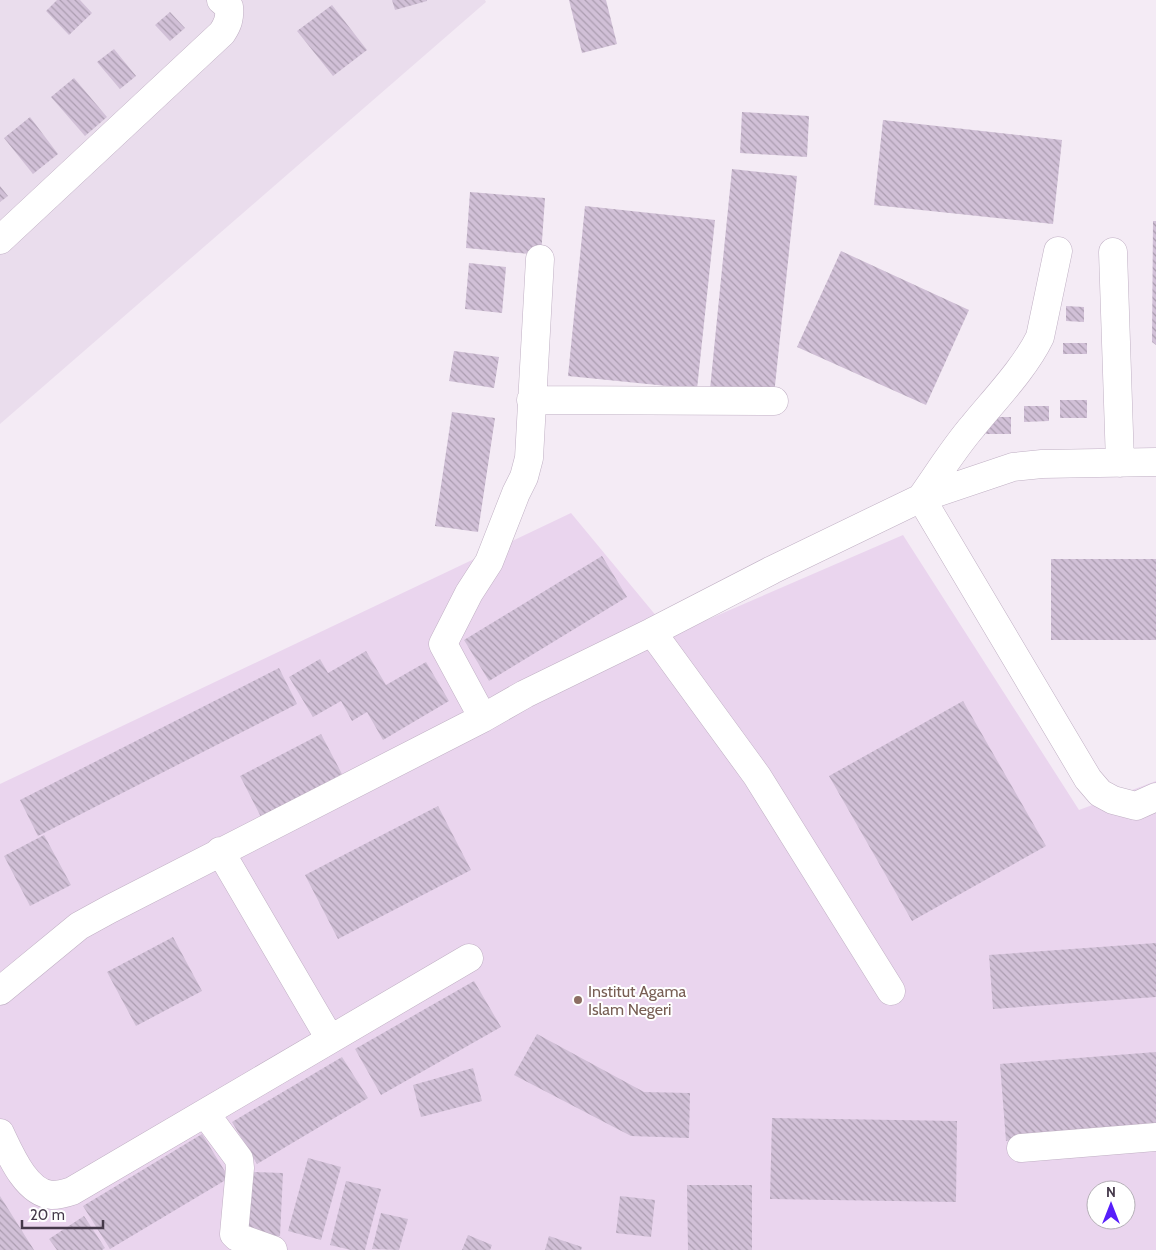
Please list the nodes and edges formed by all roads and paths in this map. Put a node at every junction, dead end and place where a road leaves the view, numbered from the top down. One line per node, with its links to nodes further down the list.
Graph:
1 (230, 2): 2 (street)
2 (0, 240)
3 (1058, 251): 10 (street)
4 (1113, 252): 9 (street)
5 (540, 260): 6 (street)
6 (531, 400): 7 (street); 12 (street)
7 (774, 401)
8 (1156, 462): 9 (street)
9 (1120, 463): 10 (street)
10 (921, 498): 11 (street); 13 (street)
11 (652, 632): 12 (street); 16 (street)
12 (483, 718): 14 (street)
13 (1156, 797)
14 (220, 852): 17 (street); 18 (street)
15 (469, 958): 18 (street)
16 (892, 991)
17 (0, 992)
18 (330, 1040): 19 (street)
19 (205, 1113): 20 (street); 23 (street)
20 (0, 1133)
21 (1156, 1137): 22 (street)
22 (1021, 1148)
23 (273, 1250)

